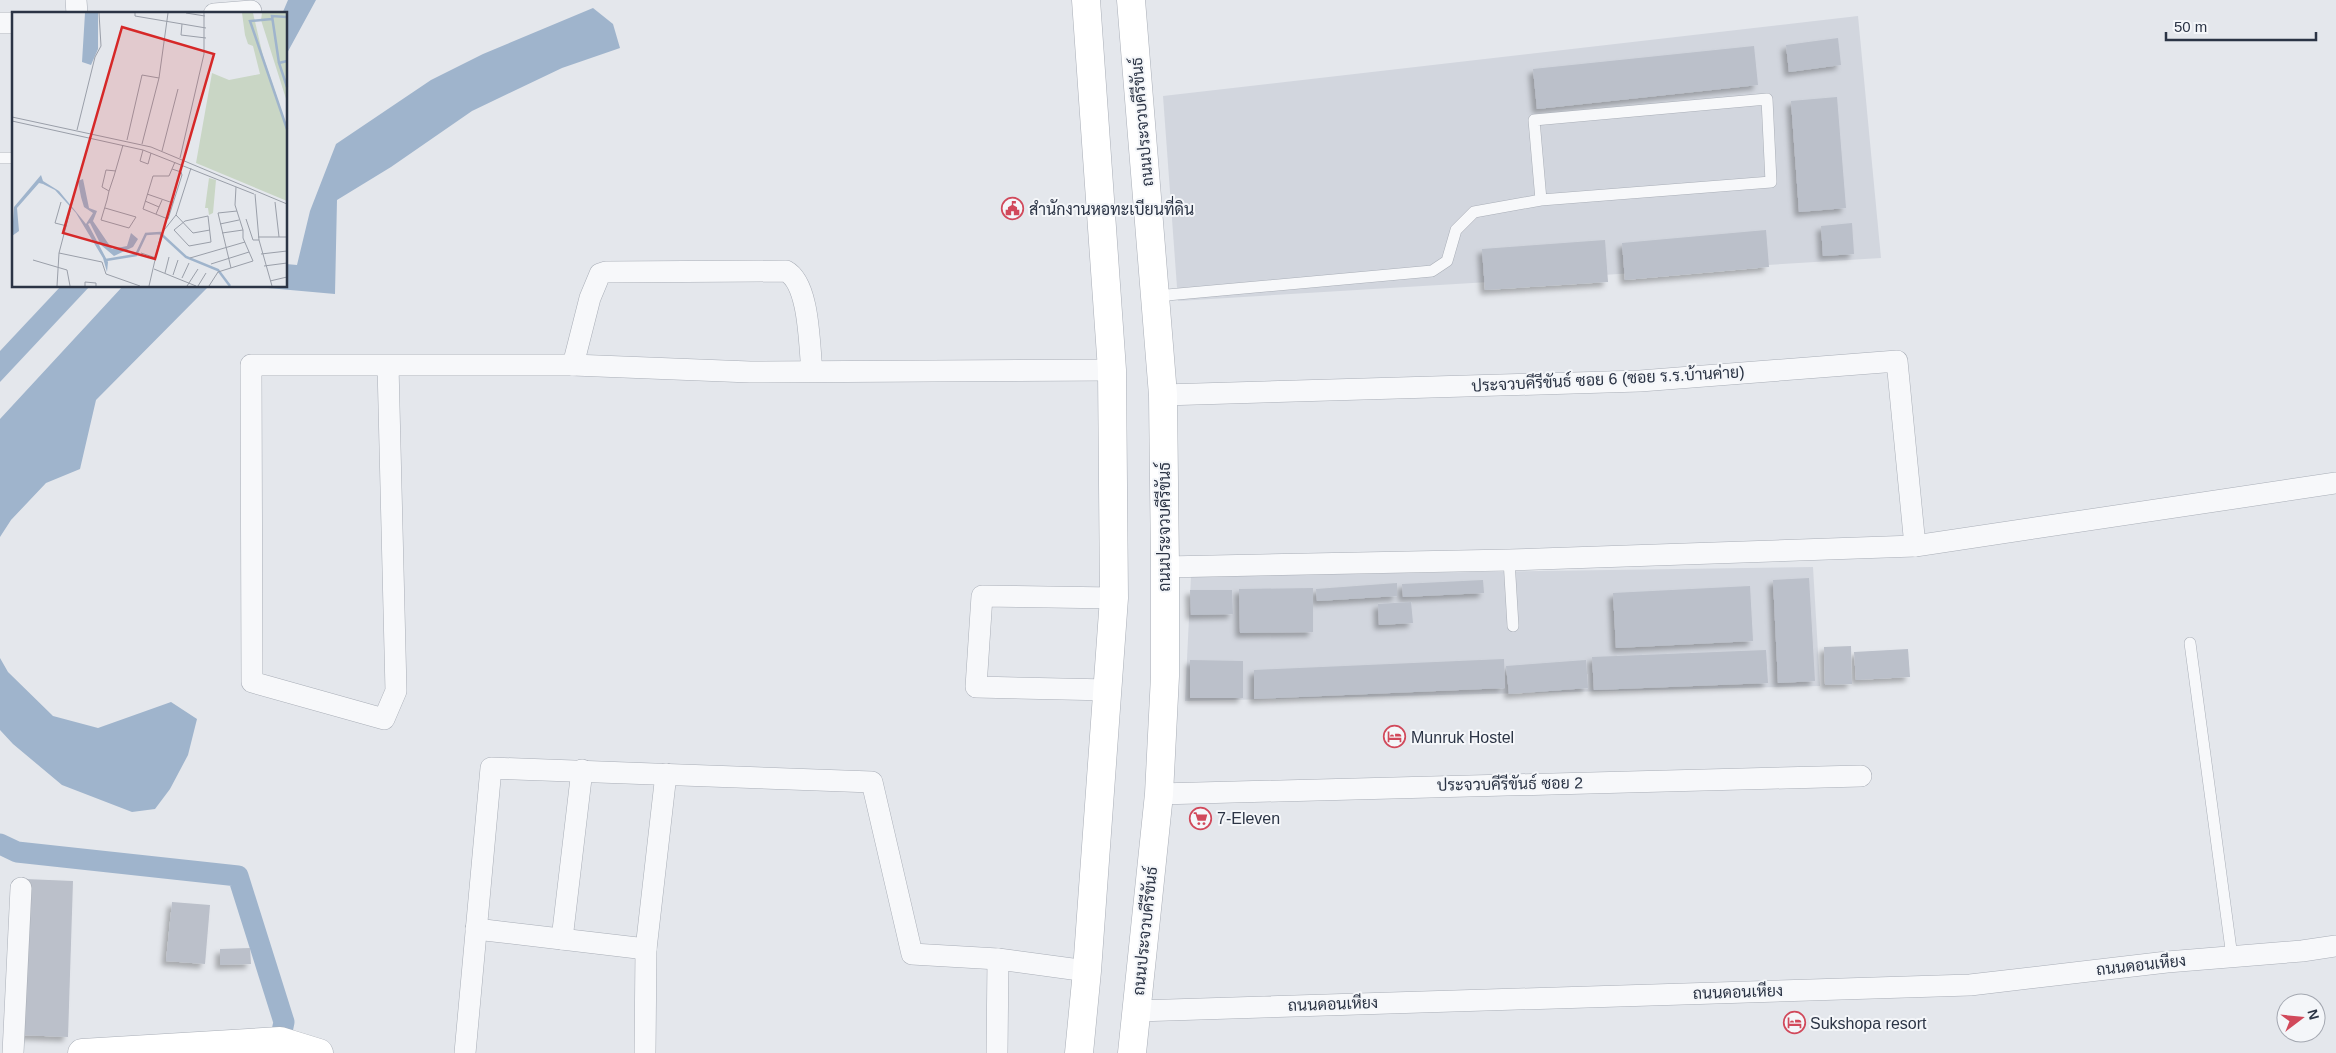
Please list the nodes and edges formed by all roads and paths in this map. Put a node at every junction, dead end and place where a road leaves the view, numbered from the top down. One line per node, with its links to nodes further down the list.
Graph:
1 (1086, 0): 9 (main road)
2 (1131, 0): 6 (main road, ถนนประจวบคีรีขันธ์)
3 (251, 11): 4 (street)
4 (239, 12)
5 (1541, 200): 5 (lane); 6 (lane)
6 (1156, 296): 11 (main road, ถนนประจวบคีรีขันธ์)
7 (388, 365): 7 (street); 8 (street)
8 (573, 365): 10 (street); 10 (street)
9 (1112, 370): 10 (street); 16 (main road)
10 (812, 372)
11 (1164, 394): 13 (street, ประจวบคีรีขันธ์ ซอย 6 (ซอย ร.ร.บ้านค่าย)); 15 (main road, ถนนประจวบคีรีขันธ์)
12 (2336, 483): 13 (street)
13 (1915, 546): 14 (street)
14 (1510, 560): 15 (street); 17 (lane)
15 (1165, 567): 23 (main road, ถนนประจวบคีรีขันธ์)
16 (1114, 598): 19 (main road); 19 (street)
17 (1513, 626)
18 (2190, 643): 29 (lane)
19 (1109, 690): 31 (main road)
20 (582, 770): 21 (street); 25 (street); 26 (street)
21 (666, 774): 28 (street); 30 (street)
22 (1861, 776): 23 (street, ประจวบคีรีขันธ์ ซอย 2)
23 (1159, 794): 32 (main road, ถนนประจวบคีรีขันธ์)
24 (21, 888): 33 (street)
25 (476, 929): 26 (street); 36 (street)
26 (562, 939): 28 (street)
27 (2336, 946): 29 (street, ถนนดอนเหียง)
28 (646, 949): 37 (street)
29 (2232, 957): 32 (street, ถนนดอนเหียง)
30 (998, 959): 31 (street); 38 (street)
31 (1087, 971): 39 (main road)
32 (1137, 1011): 40 (main road, ถนนประจวบคีรีขันธ์)
33 (13, 1053)
34 (82, 1053): 35 (main road)
35 (319, 1053)
36 (465, 1053)
37 (646, 1053)
38 (997, 1053)
39 (1079, 1053)
40 (1132, 1053)

